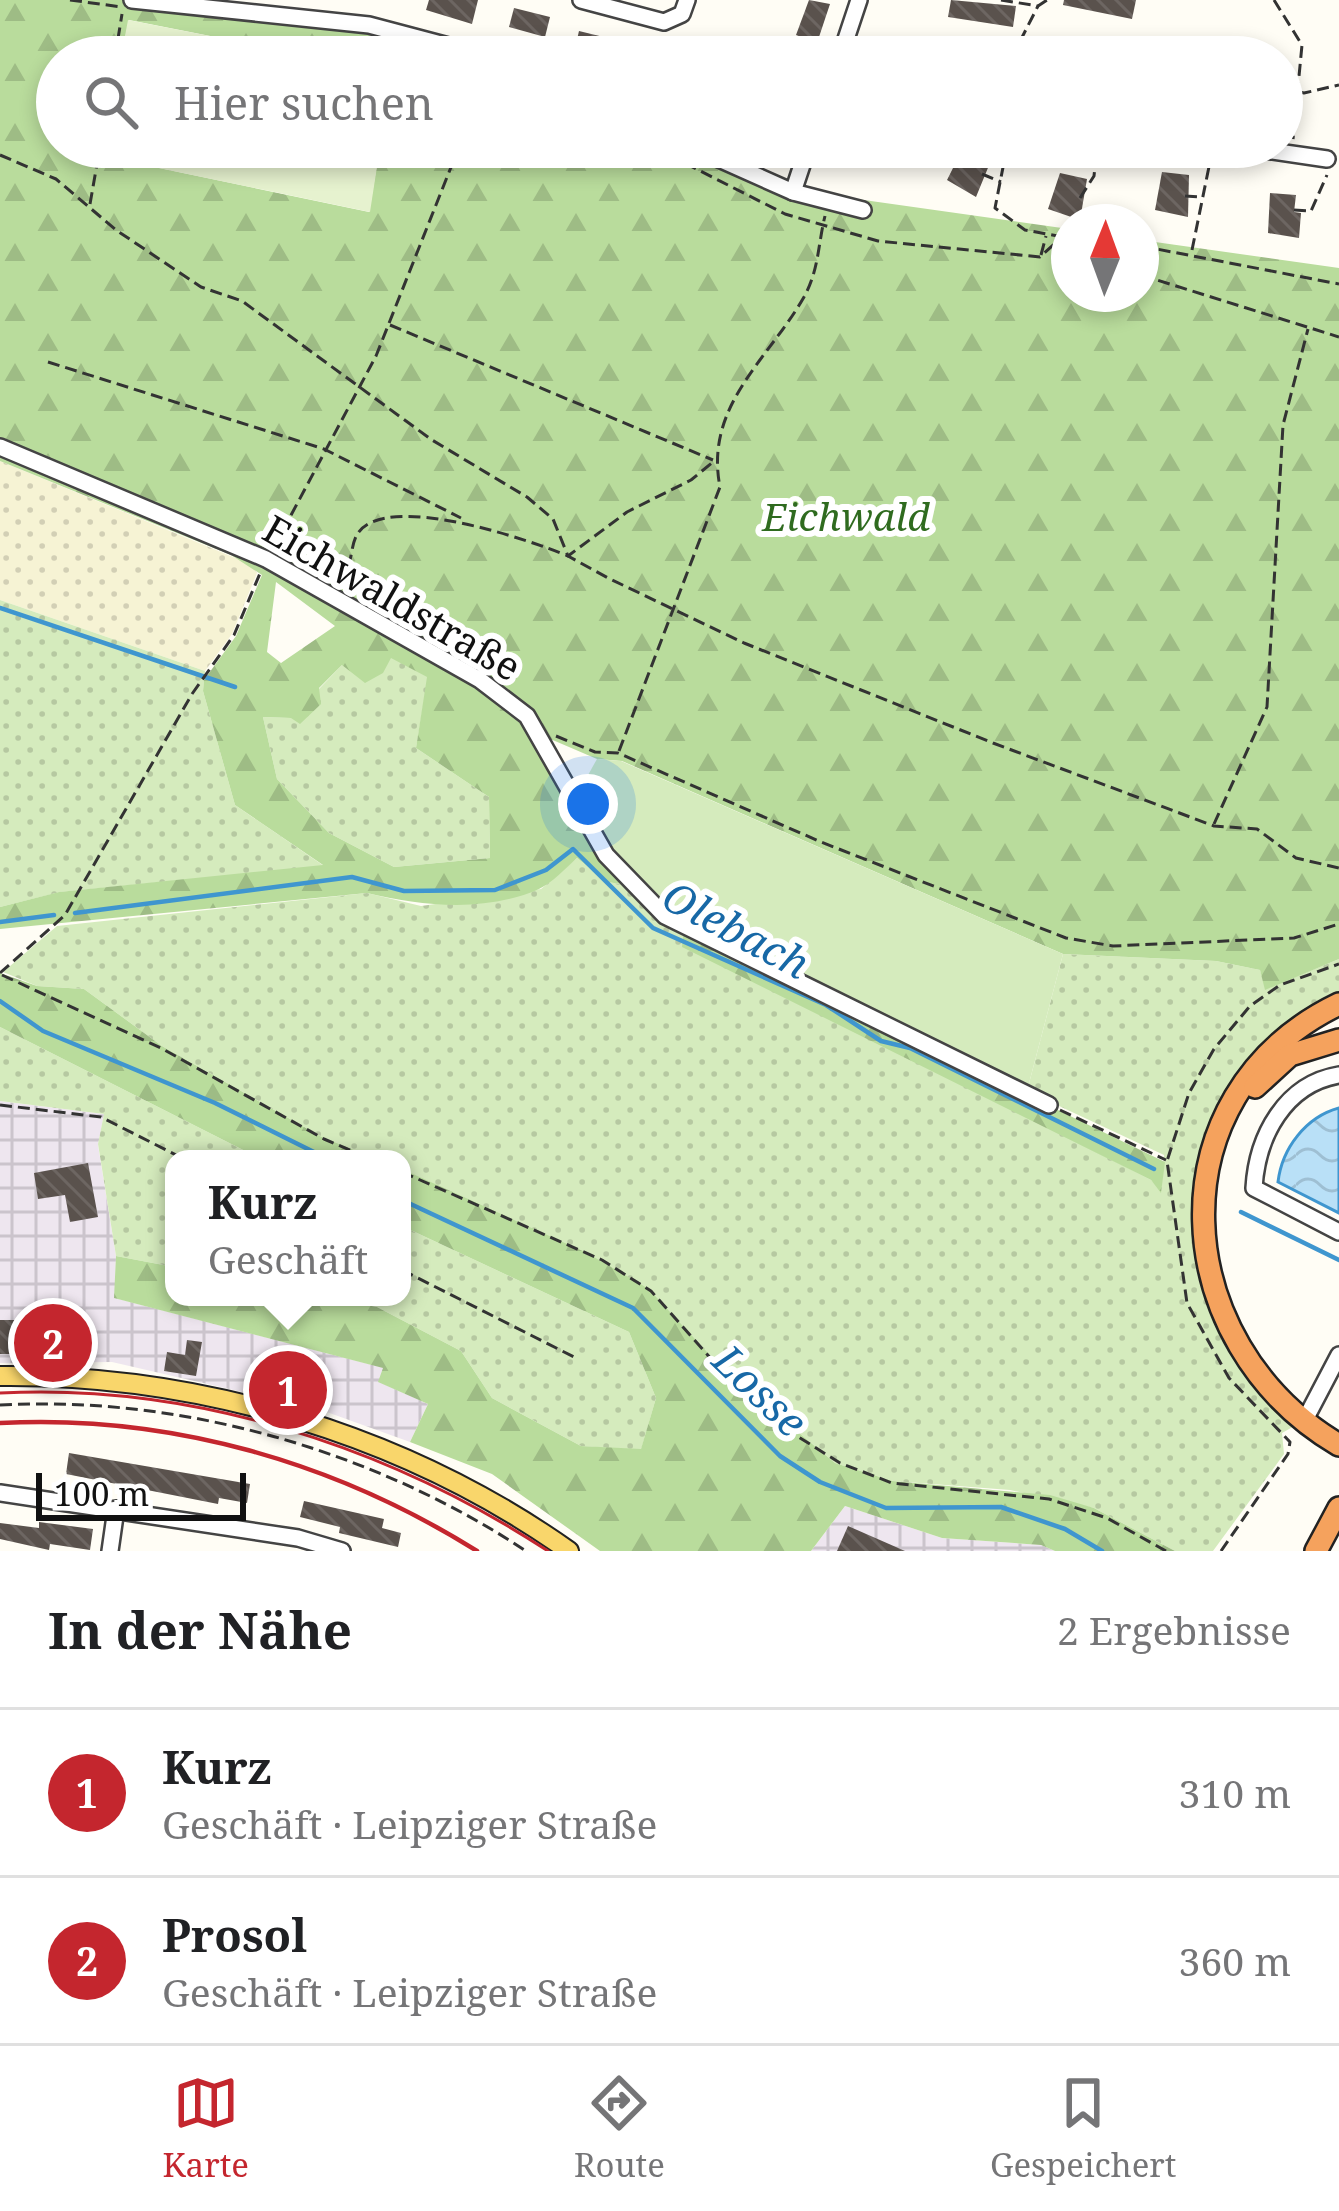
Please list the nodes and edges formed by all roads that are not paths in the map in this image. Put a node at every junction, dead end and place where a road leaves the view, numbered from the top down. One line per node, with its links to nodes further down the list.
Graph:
1 (131, 0): 5 (street)
2 (581, 0): 3 (street)
3 (687, 0)
4 (859, 0): 6 (street)
5 (411, 36)
6 (847, 36)
7 (1303, 157): 8 (street)
8 (1327, 166)
9 (739, 168): 11 (street)
10 (801, 168): 11 (street)
11 (793, 192): 12 (street)
12 (863, 209)
13 (0, 447): 17 (street, Eichwaldstraße)
14 (1339, 1004): 23 (highway)
15 (1339, 1040): 21 (highway)
16 (1339, 1075): 18 (street)
17 (1049, 1105)
18 (1339, 1232)
19 (1339, 1355): 21 (street)
20 (0, 1376): 30 (main road)
21 (1309, 1414): 22 (highway)
22 (1339, 1434)
23 (1339, 1444)
24 (0, 1493): 26 (street)
25 (1339, 1508): 31 (highway)
26 (116, 1509): 27 (street); 28 (street)
27 (298, 1545): 29 (street)
28 (110, 1551)
29 (342, 1551)
30 (569, 1551)
31 (1316, 1551)

